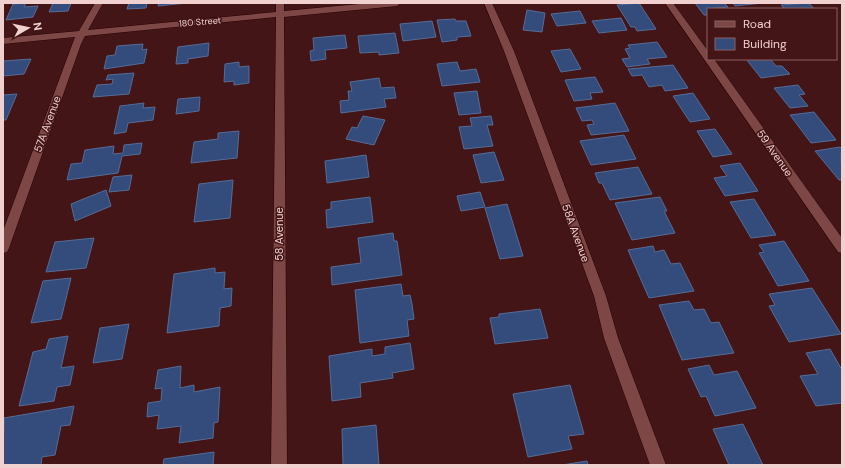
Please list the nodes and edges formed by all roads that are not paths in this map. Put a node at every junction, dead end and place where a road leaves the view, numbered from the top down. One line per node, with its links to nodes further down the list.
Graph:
1 (99, 3): 6 (street, 57A Avenue)
2 (396, 3): 5 (street, 180 Street)
3 (488, 3): 13 (street, 58A Avenue)
4 (669, 3): 8 (street, 59 Avenue)
5 (280, 9): 6 (street, 180 Street); 12 (street, 58 Avenue)
6 (82, 32): 7 (street, 180 Street); 10 (street, 57A Avenue)
7 (3, 41)
8 (707, 57)
9 (709, 60): 11 (street, 59 Avenue)
10 (3, 248)
11 (842, 248)
12 (279, 465)
13 (658, 465)

